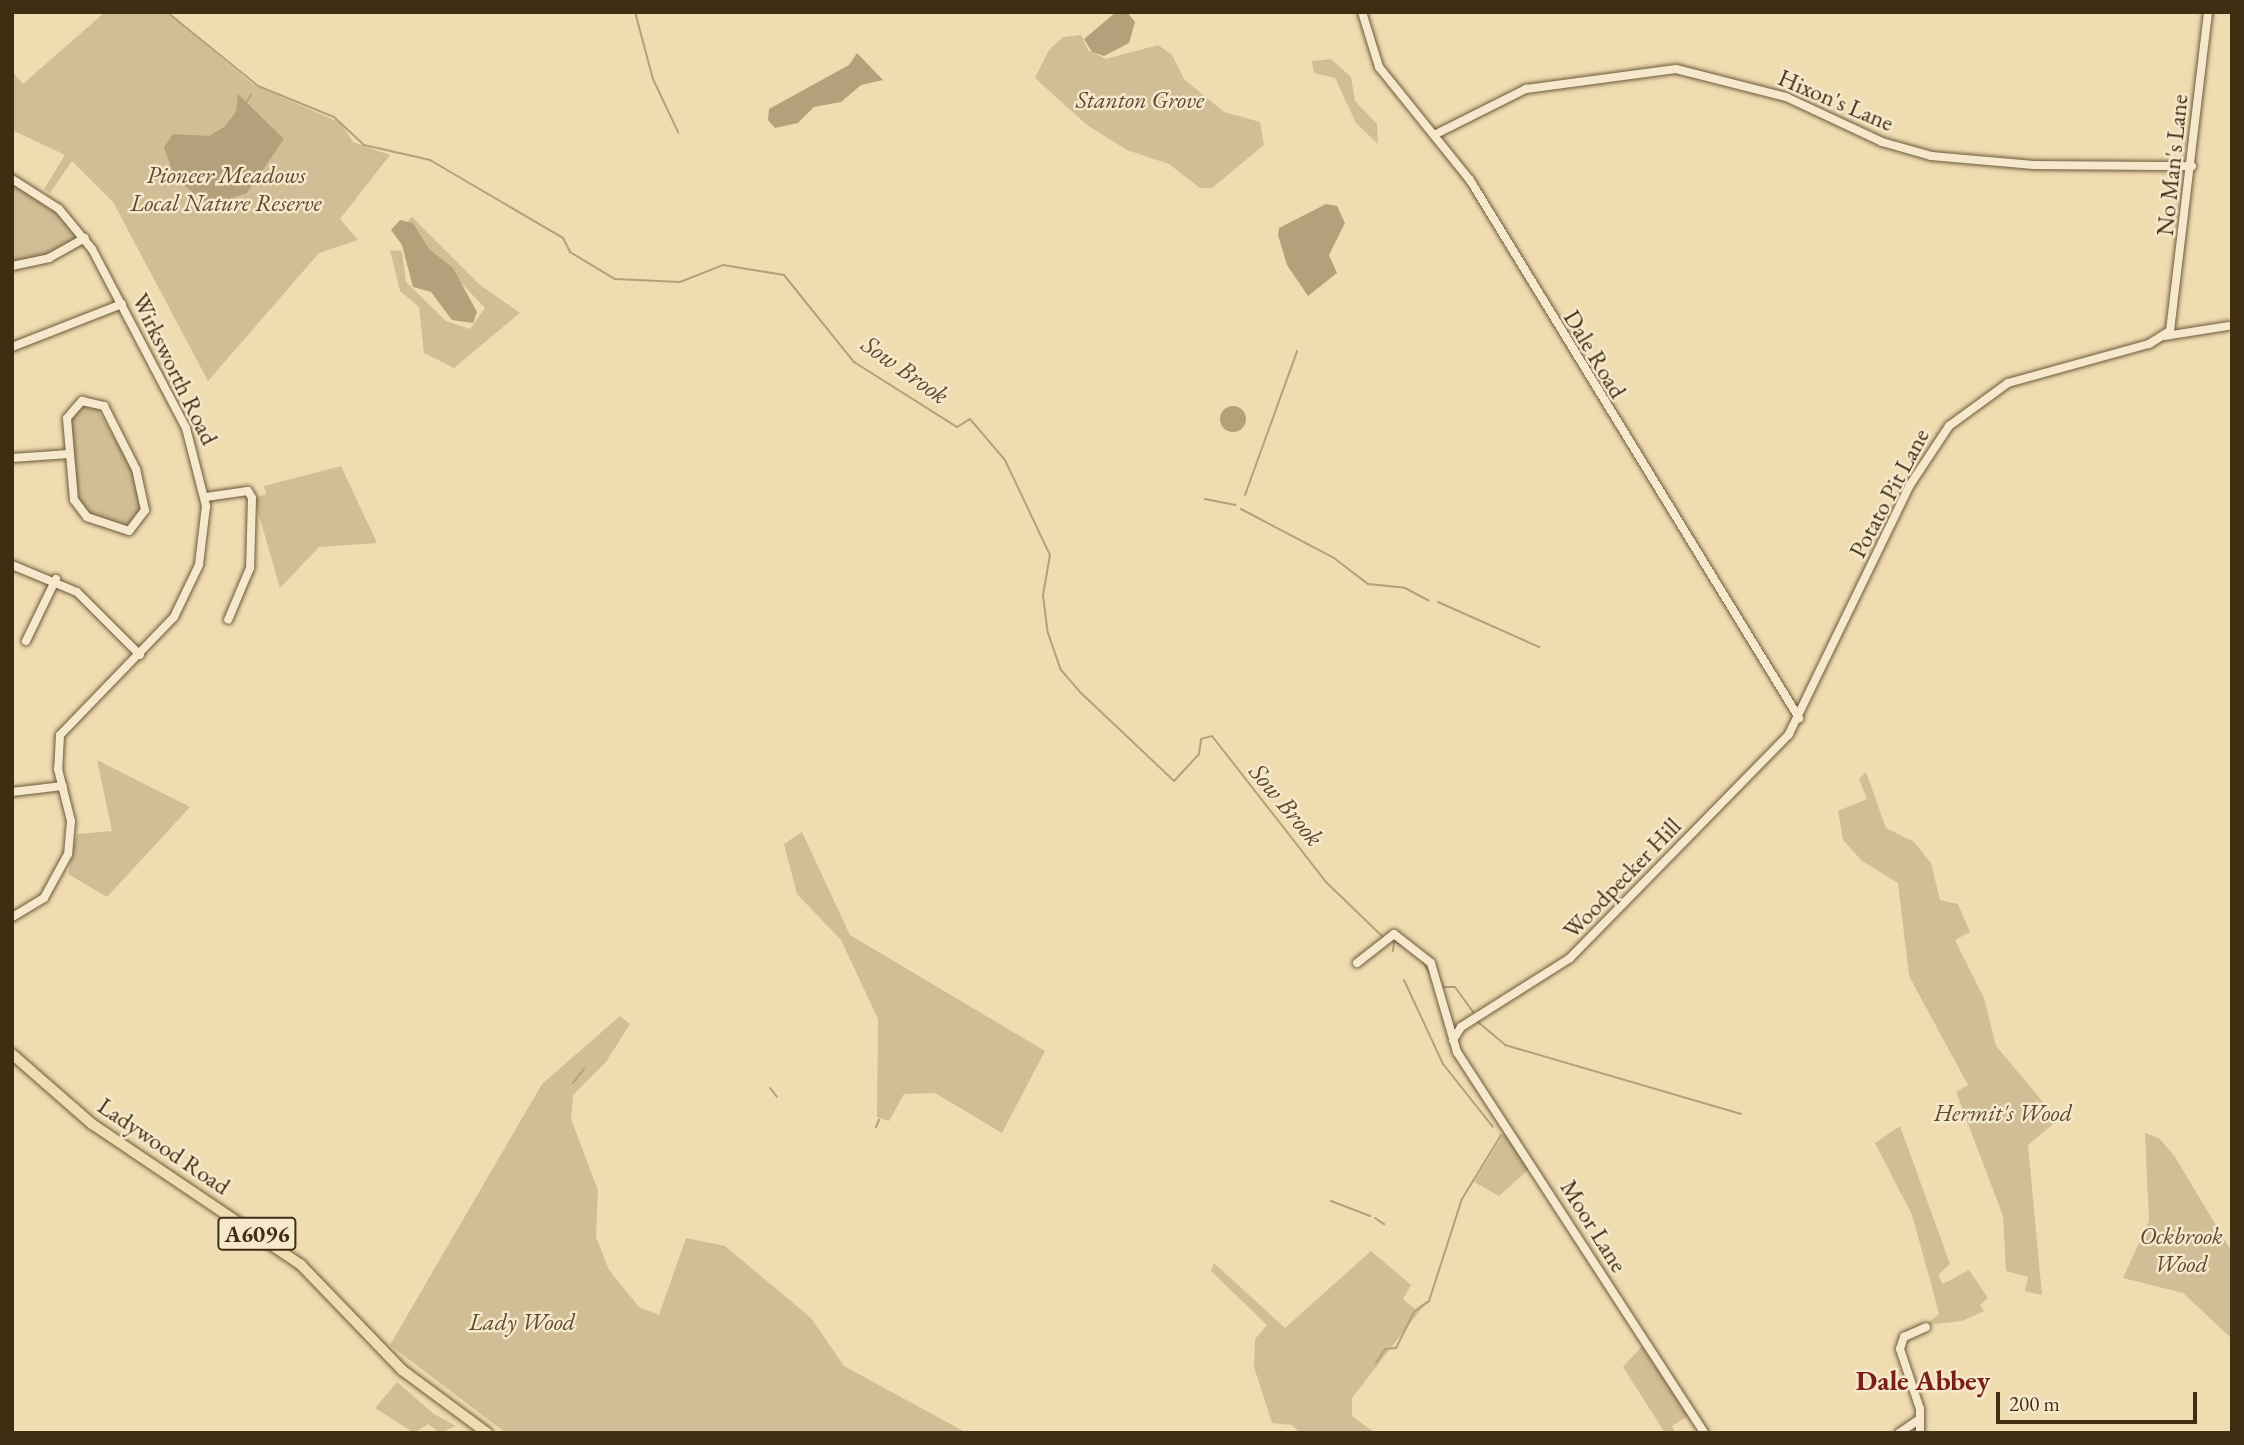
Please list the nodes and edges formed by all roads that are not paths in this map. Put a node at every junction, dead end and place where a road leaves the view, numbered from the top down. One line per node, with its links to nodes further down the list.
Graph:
1 (1362, 12): 3 (street, Dale Road)
2 (2208, 12): 4 (street, No Man's Lane)
3 (1436, 134): 4 (street, Hixon's Lane); 22 (street, Dale Road)
4 (2192, 166): 9 (street, No Man's Lane)
5 (12, 179): 6 (street, Wirksworth Road)
6 (85, 238): 7 (street); 8 (street, Wirksworth Road)
7 (12, 265)
8 (122, 304): 13 (street); 16 (street, Wirksworth Road)
9 (2174, 322): 11 (street); 12 (street)
10 (2228, 326): 11 (street, Potato Pit Lane)
11 (2188, 332): 12 (street, Potato Pit Lane)
12 (2165, 336): 22 (street, Potato Pit Lane)
13 (12, 347)
14 (69, 454): 14 (street); 15 (street)
15 (12, 458)
16 (205, 497): 19 (street); 21 (street, Wirksworth Road)
17 (12, 565): 18 (street)
18 (56, 579): 20 (street); 21 (street)
19 (228, 620)
20 (26, 641)
21 (140, 655): 23 (street, Wirksworth Road)
22 (1799, 718): 27 (street, Woodpecker Hill)
23 (63, 786): 24 (street); 25 (street, Wirksworth Road)
24 (12, 792)
25 (12, 917)
26 (1357, 963): 27 (street, Moor Lane)
27 (1453, 1040): 32 (street, Moor Lane)
28 (12, 1054): 31 (main road, Ladywood Road / A6096)
29 (1926, 1327): 30 (street)
30 (1918, 1420): 33 (street); 34 (street)
31 (486, 1433)
32 (1704, 1433)
33 (1899, 1433)
34 (1920, 1433)

